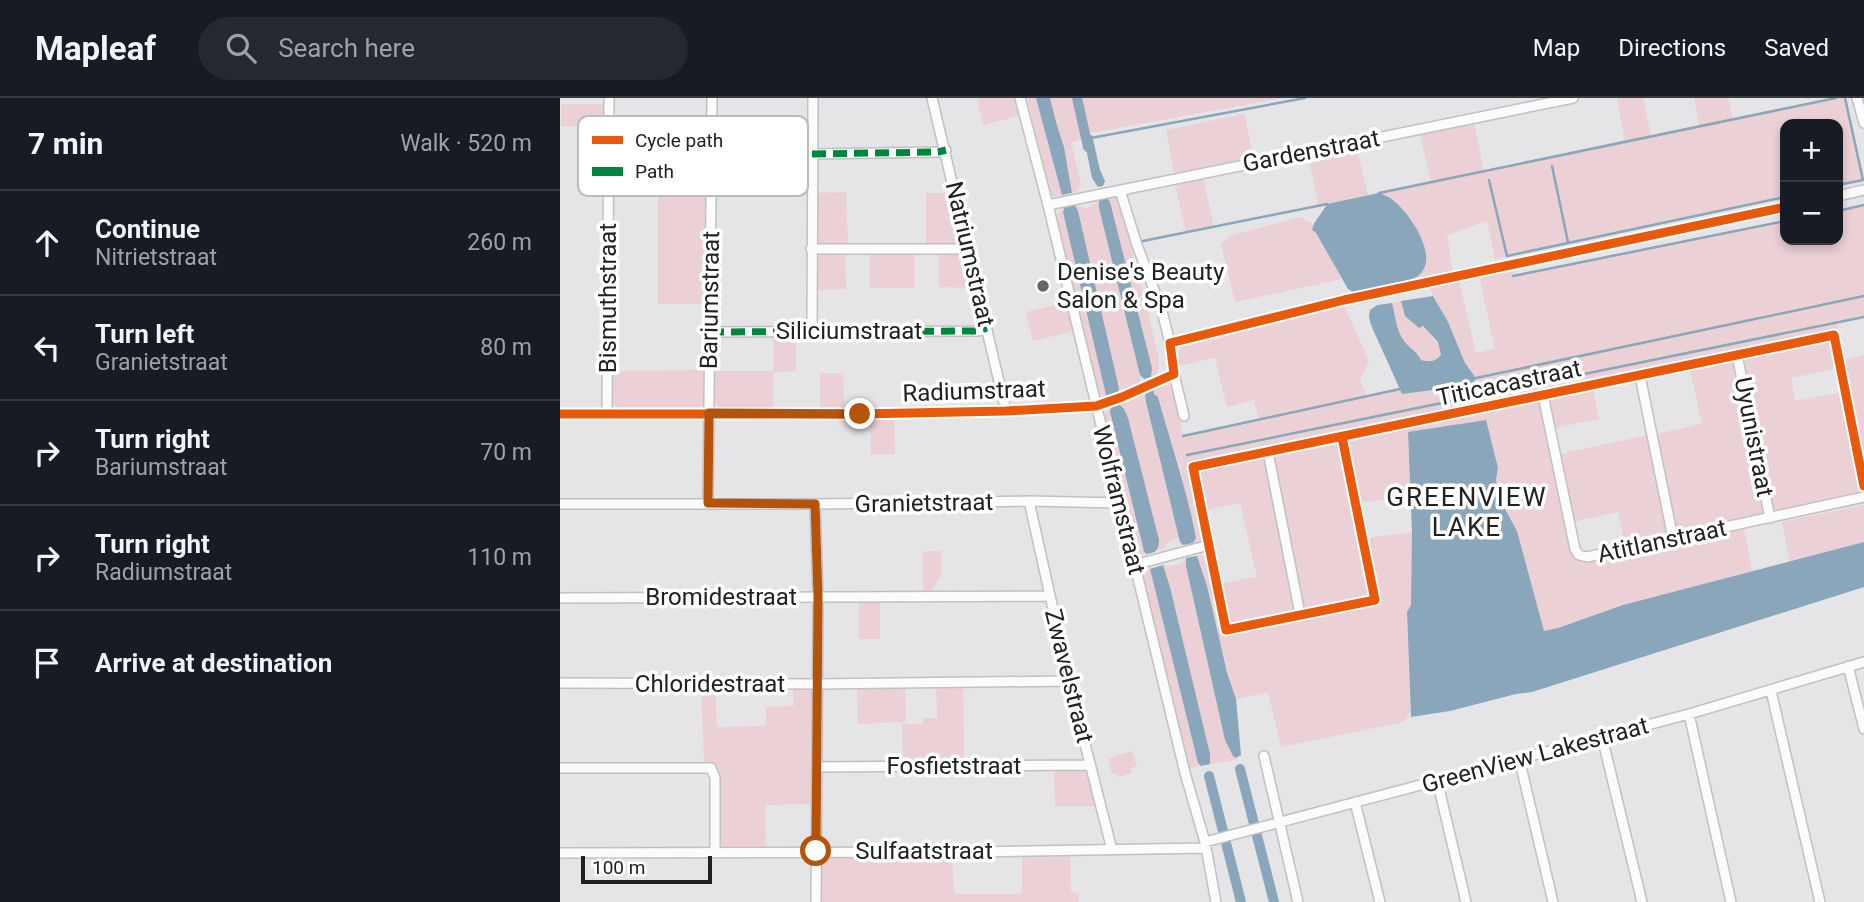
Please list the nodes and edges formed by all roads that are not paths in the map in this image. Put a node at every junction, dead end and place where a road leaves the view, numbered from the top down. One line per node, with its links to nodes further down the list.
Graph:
1 (609, 98): 8 (street, Bismuthstraat)
2 (712, 98): 9 (street, Bariumstraat)
3 (813, 98): 12 (street)
4 (932, 98): 11 (street, Natriumstraat)
5 (1020, 98): 18 (street, Wolframstraat)
6 (1573, 98): 13 (street, Gardenstraat)
7 (1857, 98): 10 (street)
8 (609, 116)
9 (712, 116)
10 (1864, 123)
11 (946, 150): 12 (street); 20 (street, Natriumstraat)
12 (812, 154): 21 (street)
13 (1116, 190): 18 (street, Gardenstraat); 25 (street)
14 (1864, 190): 15 (street)
15 (1843, 195)
16 (608, 196): 32 (street, Bismuthstraat)
17 (711, 196): 23 (street, Bariumstraat)
18 (1048, 205): 30 (street, Wolframstraat)
19 (1780, 208): 25 (street)
20 (968, 248): 21 (street); 22 (street, Natriumstraat)
21 (811, 249): 24 (street)
22 (988, 328): 24 (street, Siliciumstraat); 31 (street, Natriumstraat)
23 (710, 332): 24 (street, Siliciumstraat); 33 (street, Bariumstraat)
24 (812, 332)
25 (1170, 343): 27 (street)
26 (1737, 355): 28 (street, Titicacastraat); 38 (street, Titicacastraat); 45 (street, Uyunistraat)
27 (1174, 374): 30 (street, Radiumstraat); 35 (street)
28 (1640, 376): 29 (street, Titicacastraat); 46 (street)
29 (1543, 395): 36 (street, Titicacastraat); 46 (street, Atitlanstraat)
30 (1096, 406): 31 (street, Radiumstraat); 42 (street, Wolframstraat)
31 (1006, 411): 33 (street, Radiumstraat)
32 (607, 413): 33 (street, Radiumstraat); 34 (street, Radiumstraat)
33 (709, 413): 41 (street, Bariumstraat)
34 (560, 414)
35 (1184, 416)
36 (1342, 437): 37 (street, Titicacastraat); 52 (street)
37 (1268, 452): 47 (street, Titicacastraat); 52 (street)
38 (1864, 486)
39 (1864, 497): 45 (street, Atitlanstraat)
40 (1028, 502): 42 (street, Granietstraat); 44 (street, Granietstraat); 49 (street, Zwavelstraat)
41 (708, 503): 43 (street, Granietstraat); 44 (street, Granietstraat)
42 (1119, 503): 48 (street, Wolframstraat)
43 (560, 504)
44 (815, 504): 50 (street)
45 (1770, 518): 46 (street, Atitlanstraat)
46 (1673, 537)
47 (1205, 546): 48 (street); 52 (street)
48 (1134, 565): 70 (street, Wolframstraat)
49 (1050, 596): 50 (street, Bromidestraat); 55 (street, Zwavelstraat)
50 (818, 597): 51 (street, Bromidestraat); 57 (street)
51 (560, 598)
52 (1300, 614)
53 (1864, 662): 54 (street, GreenView Lakestraat)
54 (1848, 666): 58 (street, GreenView Lakestraat); 60 (street)
55 (1069, 681): 57 (street, Chloridestraat); 64 (street, Zwavelstraat)
56 (560, 683): 57 (street, Chloridestraat)
57 (818, 684): 65 (street)
58 (1771, 691): 59 (street, GreenView Lakestraat); 83 (street)
59 (1689, 715): 61 (street, GreenView Lakestraat); 82 (street)
60 (1864, 729)
61 (1602, 737): 63 (street, GreenView Lakestraat); 81 (street)
62 (1264, 756): 69 (street)
63 (1519, 758): 67 (street, GreenView Lakestraat); 80 (street)
64 (1090, 765): 65 (street, Fosfietstraat); 71 (street, Zwavelstraat)
65 (817, 767): 72 (street)
66 (560, 768): 73 (street)
67 (1437, 780): 68 (street, GreenView Lakestraat); 79 (street)
68 (1355, 802): 69 (street, GreenView Lakestraat); 78 (street)
69 (1274, 823): 70 (street, GreenView Lakestraat); 77 (street)
70 (1206, 844): 71 (street, Sulfaatstraat); 76 (street, Wolframstraat)
71 (1112, 850): 72 (street, Sulfaatstraat)
72 (816, 851): 73 (street, Sulfaatstraat); 75 (street)
73 (715, 852): 74 (street, Sulfaatstraat)
74 (560, 853)
75 (816, 902)
76 (1216, 902)
77 (1298, 902)
78 (1380, 902)
79 (1466, 902)
80 (1553, 902)
81 (1642, 902)
82 (1731, 902)
83 (1820, 902)

